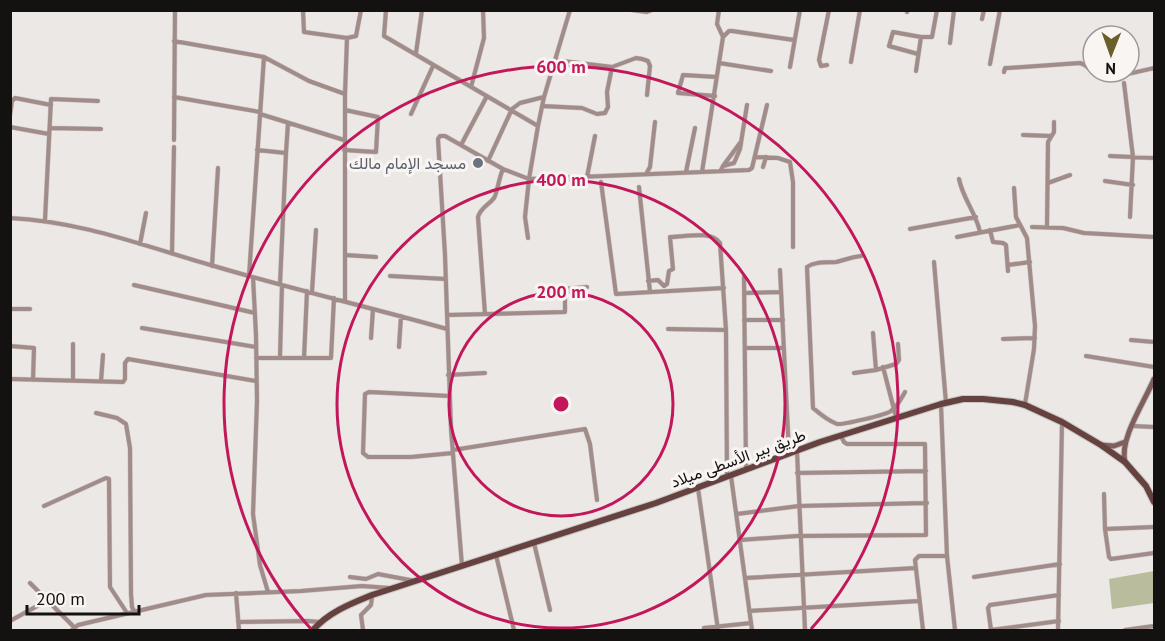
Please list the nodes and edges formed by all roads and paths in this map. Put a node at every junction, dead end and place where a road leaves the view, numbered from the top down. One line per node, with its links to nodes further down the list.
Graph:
1 (175, 10): 23 (street)
2 (303, 10): 21 (street)
3 (361, 10): 21 (street)
4 (386, 10): 25 (street)
5 (423, 10): 25 (street)
6 (483, 10): 42 (street)
7 (570, 10): 28 (street)
8 (632, 10): 9 (street)
9 (652, 10)
10 (719, 10): 19 (street)
11 (800, 10): 22 (street)
12 (829, 10): 32 (street)
13 (860, 10): 30 (street)
14 (937, 10): 20 (street)
15 (954, 10): 24 (street)
16 (984, 10): 18 (street)
17 (1000, 10): 31 (street)
18 (982, 19)
19 (723, 37): 22 (street); 29 (street)
20 (921, 37): 26 (street); 26 (street)
21 (347, 38): 43 (street)
22 (794, 40): 35 (street)
23 (174, 41): 27 (street); 47 (street)
24 (950, 44)
25 (416, 53): 33 (street)
26 (918, 54): 38 (street)
27 (264, 57): 43 (street); 56 (street)
28 (554, 60): 34 (street); 48 (street)
29 (718, 63): 37 (street); 40 (street)
30 (851, 63)
31 (990, 64)
32 (827, 65)
33 (433, 66): 42 (street); 57 (street)
34 (612, 67): 44 (street); 53 (street)
35 (789, 67)
36 (1155, 68): 39 (street)
37 (771, 71)
38 (916, 71)
39 (1004, 72)
40 (717, 77): 46 (street); 46 (street)
41 (1124, 84): 81 (street)
42 (471, 87): 45 (street)
43 (345, 94): 55 (street)
44 (647, 95)
45 (487, 96): 54 (street); 73 (street)
46 (715, 96): 89 (street)
47 (174, 97): 56 (street); 71 (street)
48 (544, 97): 53 (street); 54 (street)
49 (98, 101): 50 (street)
50 (51, 105): 58 (street); 64 (street)
51 (747, 105): 87 (street)
52 (767, 105): 79 (street)
53 (542, 106): 62 (street)
54 (512, 109): 62 (street); 83 (street)
55 (345, 110): 72 (street); 76 (street)
56 (260, 113): 61 (street); 75 (street)
57 (411, 114)
58 (10, 115)
59 (655, 122): 90 (street)
60 (1054, 122): 70 (street)
61 (288, 123): 72 (street); 77 (street)
62 (538, 126): 93 (street)
63 (10, 127): 67 (street)
64 (50, 128): 66 (street); 67 (street)
65 (694, 128): 88 (street)
66 (101, 129)
67 (49, 134): 105 (street)
68 (1023, 135): 70 (street)
69 (595, 136): 92 (street)
70 (1051, 136): 97 (street)
71 (174, 140)
72 (344, 140): 76 (street)
73 (462, 145): 83 (street); 131 (street)
74 (174, 147): 118 (street)
75 (257, 150): 77 (street); 129 (street)
76 (344, 150): 119 (street)
77 (286, 153): 133 (street)
78 (1110, 156): 81 (street)
79 (756, 157): 80 (street); 87 (street)
80 (766, 157): 84 (street); 117 (street)
81 (1133, 157): 82 (street); 98 (street)
82 (1155, 158)
83 (488, 161): 86 (street)
84 (764, 167)
85 (218, 168): 125 (street)
86 (503, 169): 93 (street); 147 (street)
87 (720, 171): 89 (street)
88 (686, 172): 89 (street); 90 (street)
89 (702, 172)
90 (646, 175): 92 (street)
91 (1070, 176): 97 (street)
92 (587, 177): 93 (street)
93 (529, 179): 115 (street)
94 (959, 179): 102 (street)
95 (1105, 181): 98 (street)
96 (601, 182): 138 (street)
97 (1048, 183): 108 (street)
98 (1133, 185): 103 (street)
99 (639, 187): 132 (street)
100 (1014, 188): 106 (street)
101 (146, 213): 116 (street)
102 (976, 217): 109 (street); 112 (street)
103 (1130, 217)
104 (10, 218): 105 (street)
105 (45, 220): 116 (street)
106 (1020, 225): 111 (street); 123 (street)
107 (1032, 227): 108 (street)
108 (1047, 227): 114 (street)
109 (910, 229)
110 (316, 230): 137 (street)
111 (990, 230): 112 (street); 124 (street)
112 (980, 232): 113 (street)
113 (957, 237)
114 (1155, 237)
115 (528, 238)
116 (140, 244): 118 (street)
117 (793, 247)
118 (172, 254): 125 (street)
119 (345, 255): 121 (street); 142 (street)
120 (861, 256): 192 (street)
121 (376, 257)
122 (934, 262): 190 (street)
123 (1030, 262): 124 (street); 158 (street)
124 (1008, 265): 127 (street)
125 (212, 266): 129 (street)
126 (780, 270): 139 (street)
127 (1008, 271)
128 (390, 276): 131 (street)
129 (251, 277): 133 (street); 146 (street)
130 (744, 277): 140 (street)
131 (446, 279): 148 (street)
132 (648, 281): 136 (street); 138 (street)
133 (281, 284): 137 (street); 171 (street)
134 (134, 285): 146 (street)
135 (587, 287): 147 (street)
136 (724, 288): 138 (street); 155 (street)
137 (310, 292): 141 (street); 173 (street)
138 (650, 292)
139 (781, 292): 140 (street); 151 (street)
140 (744, 293): 150 (street)
141 (334, 298): 142 (street); 173 (street)
142 (345, 301): 145 (street)
143 (10, 309): 144 (street)
144 (30, 309)
145 (373, 309): 149 (street); 157 (street)
146 (255, 313): 165 (street)
147 (485, 314): 148 (street)
148 (447, 315): 153 (street)
149 (401, 316): 153 (street); 166 (street)
150 (744, 320): 151 (street); 167 (street)
151 (783, 320): 168 (street)
152 (142, 328): 165 (street)
153 (447, 328): 179 (street)
154 (668, 329): 155 (street)
155 (726, 330): 208 (street)
156 (873, 333): 176 (street)
157 (371, 338)
158 (1035, 338): 159 (street); 191 (street)
159 (1003, 339)
160 (1131, 340): 161 (street)
161 (1155, 342)
162 (73, 344): 183 (street)
163 (898, 344): 174 (street)
164 (10, 346): 182 (street)
165 (256, 347): 172 (street)
166 (399, 347)
167 (745, 348): 168 (street); 205 (street)
168 (784, 348): 203 (street)
169 (103, 355): 184 (street)
170 (1086, 356): 175 (street)
171 (280, 357): 172 (street); 173 (street)
172 (256, 358): 185 (street)
173 (304, 358)
174 (883, 367): 176 (street); 192 (street)
175 (1155, 367)
176 (876, 370): 178 (street)
177 (485, 373): 179 (street)
178 (854, 373)
179 (448, 375): 187 (street)
180 (10, 379): 182 (street)
181 (1155, 379): 188 (street)
182 (33, 380): 183 (street)
183 (73, 380): 184 (street)
184 (101, 381): 185 (street)
185 (256, 381): 235 (street)
186 (905, 392): 192 (street)
187 (450, 396): 201 (street); 201 (street)
188 (1147, 396): 189 (street); 196 (street)
189 (1155, 397)
190 (943, 404): 191 (main road, طريق بير الأسطى ميلاد); 194 (main road, طريق بير الأسطى ميلاد); 224 (street)
191 (1024, 405): 195 (main road, طريق بير الأسطى ميلاد)
192 (894, 409): 194 (street)
193 (96, 413): 243 (street)
194 (897, 418): 198 (main road, طريق بير الأسطى ميلاد)
195 (1062, 422): 200 (main road, طريق بير الأسطى ميلاد); 225 (street)
196 (1133, 426): 197 (street); 199 (street)
197 (1155, 427)
198 (841, 435): 202 (main road, طريق بير الأسطى ميلاد); 206 (street)
199 (1125, 442): 200 (street); 204 (street)
200 (1101, 445): 204 (main road, طريق بير الأسطى ميلاد)
201 (453, 451): 211 (street); 226 (street)
202 (797, 451): 203 (main road, طريق بير الأسطى ميلاد); 207 (street)
203 (789, 454): 205 (main road, طريق بير الأسطى ميلاد)
204 (1125, 462): 212 (main road, طريق بير الأسطى ميلاد)
205 (747, 470): 208 (main road, طريق بير الأسطى ميلاد)
206 (926, 471): 207 (street); 213 (street)
207 (797, 473): 215 (street)
208 (729, 477): 209 (main road, طريق بير الأسطى ميلاد); 216 (street)
209 (698, 488): 221 (main road, طريق بير الأسطى ميلاد); 253 (street)
210 (1104, 494): 218 (street)
211 (597, 500)
212 (1155, 502)
213 (927, 503): 215 (street); 219 (street)
214 (44, 506): 245 (street)
215 (799, 506): 216 (street); 219 (street)
216 (736, 514): 220 (street)
217 (1155, 527): 218 (street)
218 (1105, 530): 222 (street)
219 (800, 537): 220 (street); 228 (street)
220 (740, 540): 231 (street)
221 (534, 543): 223 (main road, طريق بير الأسطى ميلاد); 242 (street)
222 (1155, 552)
223 (496, 555): 226 (main road, طريق بير الأسطى ميلاد); 259 (street)
224 (947, 556): 227 (street); 263 (street)
225 (1060, 564): 229 (street); 238 (street)
226 (462, 566): 232 (main road, طريق بير الأسطى ميلاد)
227 (916, 568): 228 (street); 240 (street)
228 (801, 575): 231 (street); 241 (street)
229 (974, 577)
230 (350, 578): 232 (street)
231 (745, 578): 244 (street)
232 (416, 581): 234 (main road, طريق بير الأسطى ميلاد)
233 (30, 583): 239 (street)
234 (392, 588): 235 (street); 237 (main road, طريق بير الأسطى ميلاد)
235 (268, 592): 236 (street)
236 (236, 593): 243 (street); 248 (street)
237 (372, 595): 249 (main road, طريق بير الأسطى ميلاد); 258 (street)
238 (1059, 595): 247 (street); 264 (street)
239 (48, 600): 246 (street); 254 (street)
240 (919, 601): 241 (street); 262 (street)
241 (803, 608): 244 (street); 261 (street)
242 (550, 610)
243 (134, 611): 245 (street)
244 (749, 611): 250 (street)
245 (127, 613): 254 (street)
246 (10, 621)
247 (1059, 621): 264 (street); 265 (street)
248 (238, 622): 249 (street); 256 (street)
249 (320, 622): 257 (main road, طريق بير الأسطى ميلاد)
250 (751, 623): 253 (street); 260 (street)
251 (1155, 626): 266 (street)
252 (704, 628): 253 (street)
253 (718, 628)
254 (73, 629): 255 (street)
255 (67, 630)
256 (239, 630)
257 (313, 630)
258 (363, 630)
259 (514, 630)
260 (752, 630)
261 (805, 630)
262 (922, 630)
263 (955, 630)
264 (991, 630)
265 (1058, 630)
266 (1125, 630)

